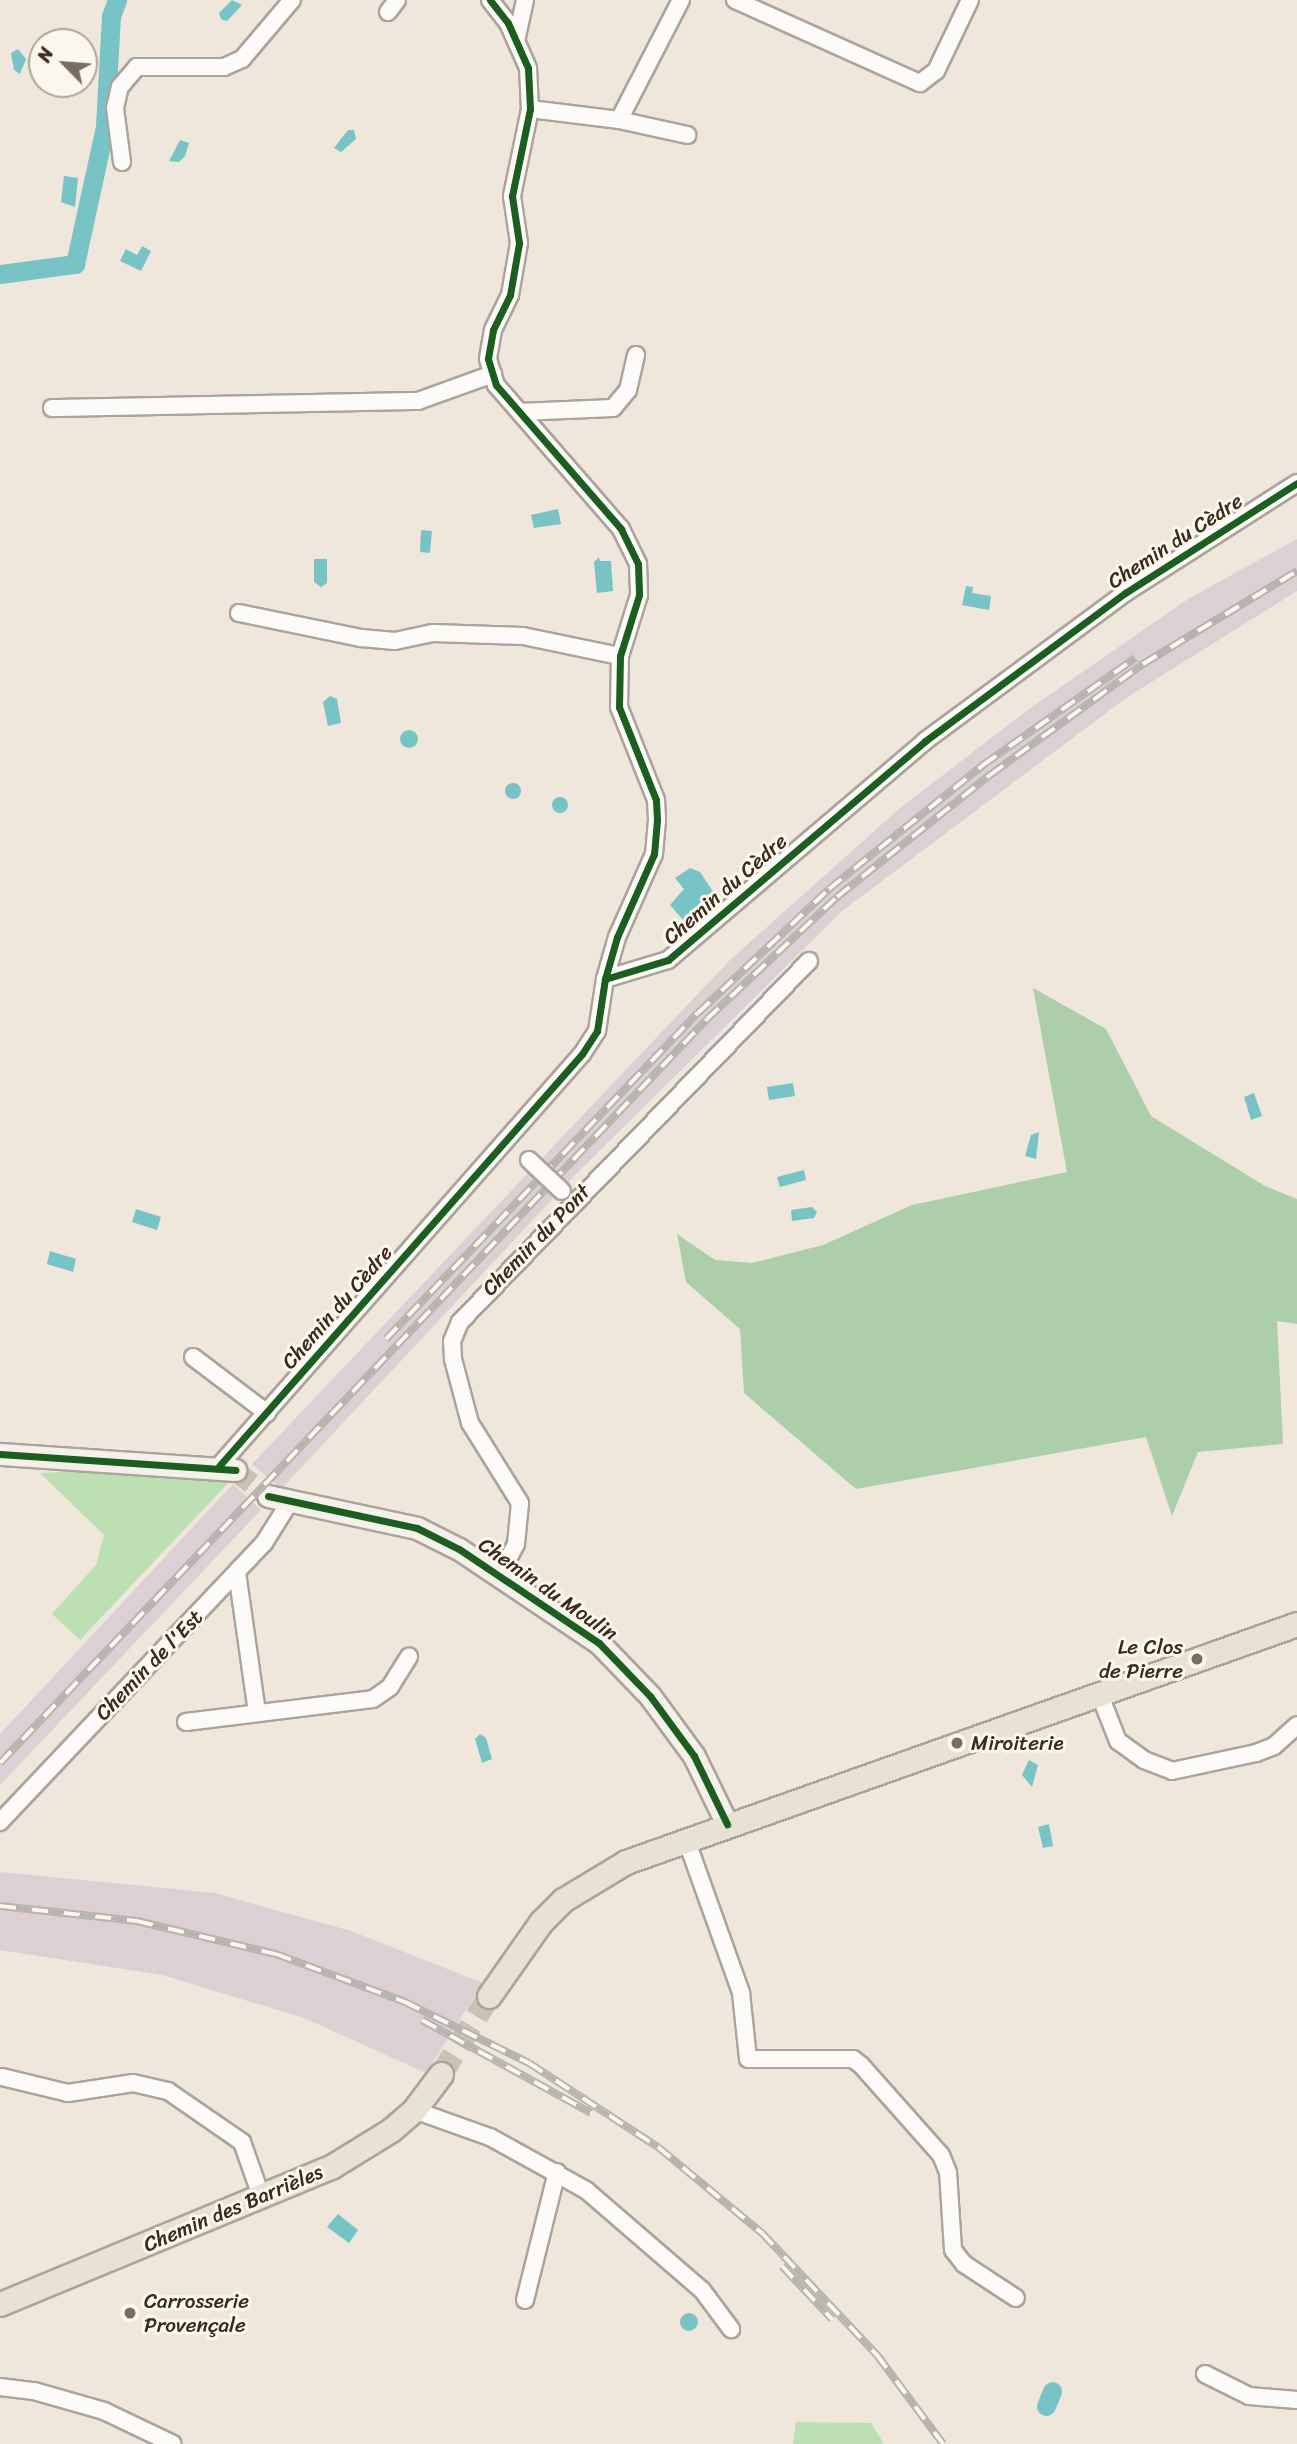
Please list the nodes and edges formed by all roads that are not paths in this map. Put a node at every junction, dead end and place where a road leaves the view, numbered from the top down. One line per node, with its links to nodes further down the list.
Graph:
1 (292, 0): 11 (street)
2 (490, 0): 7 (street)
3 (525, 0): 7 (street)
4 (681, 0): 9 (street)
5 (735, 0): 6 (street)
6 (970, 0)
7 (516, 41): 8 (street)
8 (530, 109): 9 (street); 13 (street)
9 (619, 120): 10 (street)
10 (687, 135)
11 (122, 162)
12 (636, 355): 15 (street)
13 (493, 374): 14 (street); 15 (street)
14 (52, 408)
15 (520, 412): 18 (street)
16 (1297, 483): 20 (street, Chemin du Cèdre)
17 (239, 613): 18 (street)
18 (620, 656): 20 (street)
19 (809, 961): 22 (street, Chemin du Pont)
20 (605, 979): 21 (street, Chemin du Cèdre)
21 (508, 1140): 22 (street, bridge); 24 (street, Chemin du Cèdre)
22 (567, 1197): 30 (street, Chemin du Pont)
23 (193, 1357): 24 (street)
24 (267, 1413): 26 (street, Chemin du Cèdre)
25 (0, 1454): 26 (street)
26 (227, 1468)
27 (268, 1496): 28 (street, Chemin du Moulin)
28 (289, 1503): 29 (street, Chemin de l'Est); 30 (street, Chemin du Moulin)
29 (237, 1572): 34 (street); 37 (street, Chemin de l'Est)
30 (499, 1576): 38 (street, Chemin du Moulin)
31 (1297, 1623): 33 (main road)
32 (409, 1656): 34 (street)
33 (1099, 1693): 36 (street); 38 (main road)
34 (257, 1712): 35 (street)
35 (186, 1722)
36 (1297, 1725)
37 (0, 1822)
38 (727, 1824): 39 (main road)
39 (685, 1839): 40 (main road); 46 (street)
40 (489, 1996)
41 (441, 2074): 43 (main road, Chemin des Barrièles)
42 (2, 2077): 45 (street)
43 (414, 2110): 44 (street); 45 (main road, Chemin des Barrièles)
44 (556, 2172): 47 (street); 49 (street)
45 (261, 2196): 48 (main road, Chemin des Barrièles)
46 (1016, 2298)
47 (525, 2300)
48 (0, 2304)
49 (731, 2329)
50 (1205, 2374): 52 (street)
51 (0, 2388): 53 (street)
52 (1297, 2400)
53 (173, 2444)

